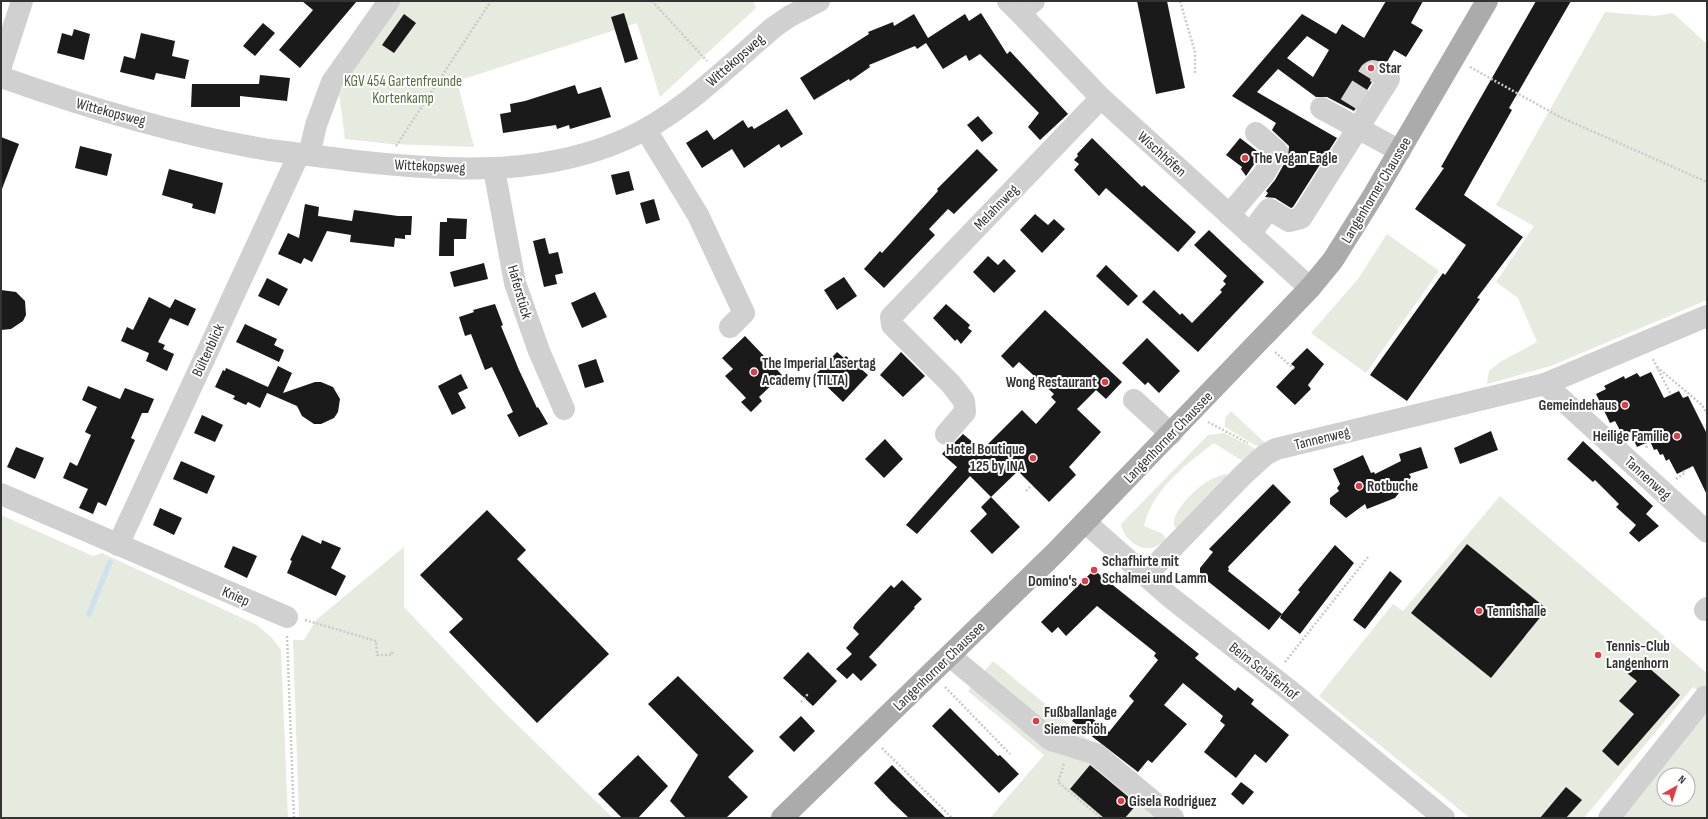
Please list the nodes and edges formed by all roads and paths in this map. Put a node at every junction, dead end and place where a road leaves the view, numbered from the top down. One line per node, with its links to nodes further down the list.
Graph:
1 (22, 1): 10 (street)
2 (389, 1): 21 (street, Bültenblick)
3 (491, 1): 22 (path)
4 (652, 1): 12 (path)
5 (1180, 1): 13 (path)
6 (1487, 1): 9 (main road, Langenhorner Chaussee)
7 (808, 3): 12 (street, Wittekopsweg)
8 (1020, 5): 15 (street, Wischhöfen)
9 (1454, 58): 20 (main road, Langenhorner Chaussee); 24 (path)
10 (1, 66)
11 (1380, 73): 17 (street)
12 (719, 74): 18 (street, Wittekopsweg)
13 (1194, 75)
14 (1, 78): 21 (street, Wittekopsweg)
15 (1101, 98): 25 (street, Wischhöfen); 40 (street, Melahnweg)
16 (1321, 108): 17 (street)
17 (1349, 118): 20 (street); 26 (street)
18 (646, 130): 23 (street, Wittekopsweg); 29 (street)
19 (1256, 133): 25 (street)
20 (1400, 151): 27 (main road, Langenhorner Chaussee)
21 (304, 154): 22 (street, Wittekopsweg); 50 (street, Bültenblick)
22 (385, 164): 23 (street, Wittekopsweg)
23 (494, 169): 37 (street, Haferstück)
24 (1707, 182)
25 (1229, 215): 26 (street, Wischhöfen)
26 (1250, 234): 27 (street, Wischhöfen)
27 (1310, 288): 30 (main road, Langenhorner Chaussee)
28 (1707, 316): 31 (street, Tannenweg)
29 (730, 327)
30 (1262, 339): 33 (path); 38 (main road, Langenhorner Chaussee)
31 (1645, 342): 32 (path); 34 (street, Tannenweg)
32 (1657, 367): 35 (path); 39 (path)
33 (1294, 369)
34 (1545, 384): 42 (street, Tannenweg); 49 (street, Tannenweg)
35 (1671, 395)
36 (1134, 400): 41 (street)
37 (564, 409)
38 (1191, 414): 41 (main road, Langenhorner Chaussee); 42 (path)
39 (1707, 414)
40 (946, 434)
41 (1171, 434): 48 (main road, Langenhorner Chaussee)
42 (1265, 455): 52 (street, Tannenweg)
43 (1683, 471): 44 (path)
44 (1670, 482)
45 (1032, 485): 46 (path)
46 (1026, 491)
47 (1, 494): 50 (street, Kniep)
48 (1085, 522): 52 (street, Beim Schäferhof); 55 (main road, Langenhorner Chaussee)
49 (1707, 532)
50 (118, 545): 53 (street, Kniep)
51 (1368, 557): 57 (path)
52 (1146, 575): 57 (street, Beim Schäferhof)
53 (294, 618): 54 (path); 64 (path)
54 (392, 650)
55 (950, 656): 56 (main road, Langenhorner Chaussee); 62 (street)
56 (932, 673): 61 (main road, Langenhorner Chaussee); 63 (path)
57 (1272, 678): 69 (street, Beim Schäferhof)
58 (805, 694): 60 (path)
59 (1705, 697): 70 (street)
60 (802, 702)
61 (868, 735): 65 (main road, Langenhorner Chaussee); 66 (path)
62 (1051, 740): 67 (path); 68 (street)
63 (1010, 754)
64 (294, 818)
65 (782, 818)
66 (952, 818)
67 (1101, 818)
68 (1173, 818)
69 (1444, 818)
70 (1608, 818)

